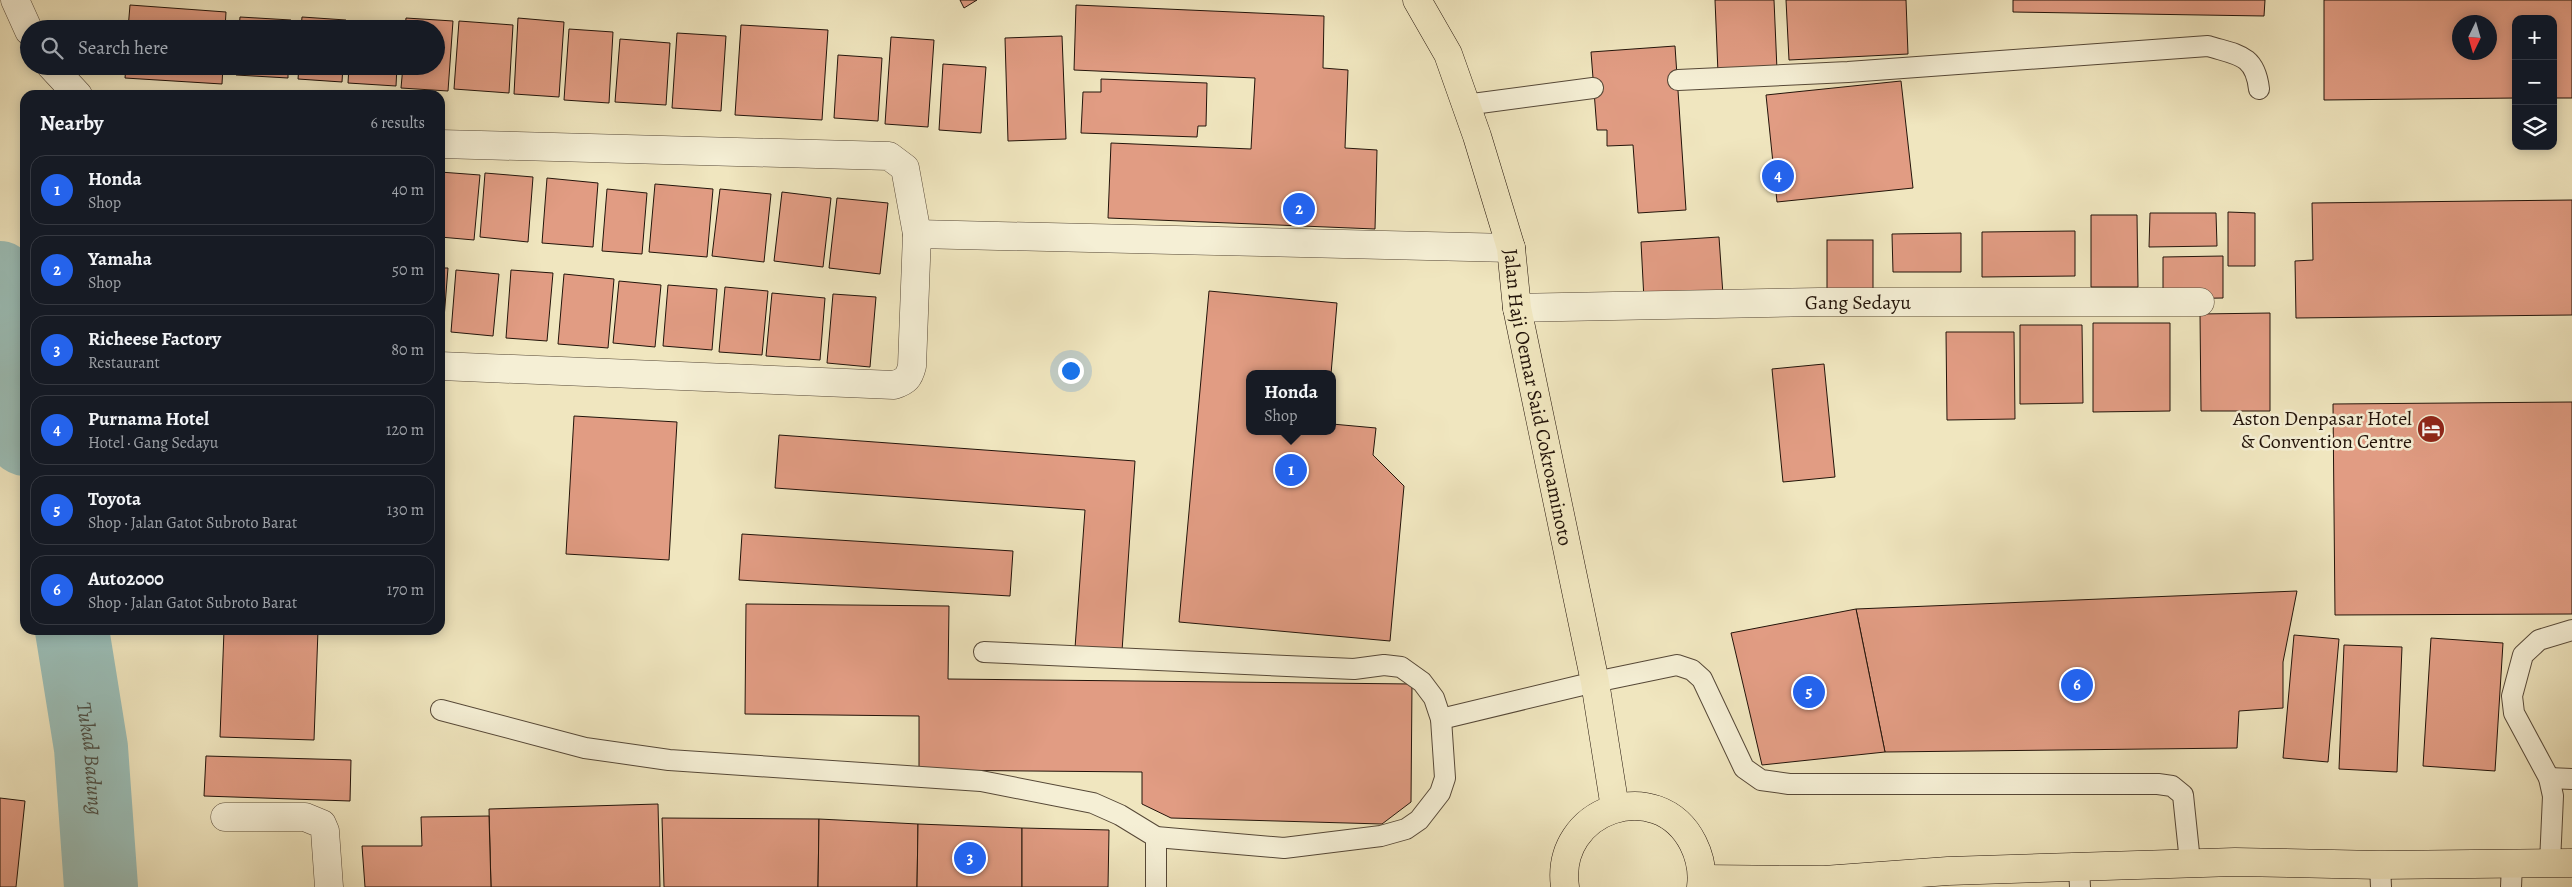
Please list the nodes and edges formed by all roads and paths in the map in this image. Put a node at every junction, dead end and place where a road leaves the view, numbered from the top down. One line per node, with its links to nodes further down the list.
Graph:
1 (15, 0): 3 (street)
2 (1416, 0): 9 (highway, Jalan Haji Oemar Said Cokroaminoto)
3 (24, 20)
4 (59, 75): 8 (street)
5 (1678, 80): 7 (lane)
6 (1593, 88): 9 (lane)
7 (2259, 89)
8 (73, 90)
9 (1465, 104): 12 (highway, Jalan Haji Oemar Said Cokroaminoto)
10 (445, 144): 11 (street)
11 (918, 234): 12 (street); 15 (street)
12 (1511, 248): 14 (highway, Jalan Haji Oemar Said Cokroaminoto)
13 (2200, 302): 14 (street, Gang Sedayu)
14 (1517, 308): 18 (highway, Jalan Haji Oemar Said Cokroaminoto)
15 (445, 366)
16 (2572, 630): 21 (lane)
17 (984, 652): 20 (lane)
18 (1595, 682): 20 (lane); 23 (highway, Jalan Haji Oemar Said Cokroaminoto); 26 (lane)
19 (441, 710): 25 (lane)
20 (1442, 719): 25 (lane)
21 (2549, 778): 22 (lane); 27 (lane)
22 (2572, 778)
23 (1615, 808): 31 (highway); 34 (highway)
24 (225, 817): 32 (street)
25 (1156, 837): 33 (lane)
26 (2190, 862): 29 (highway); 30 (highway)
27 (2561, 863): 28 (highway)
28 (2512, 875): 29 (highway)
29 (2380, 876)
30 (2080, 877): 31 (highway)
31 (1702, 883)
32 (329, 887)
33 (1156, 887)
34 (1565, 887)

